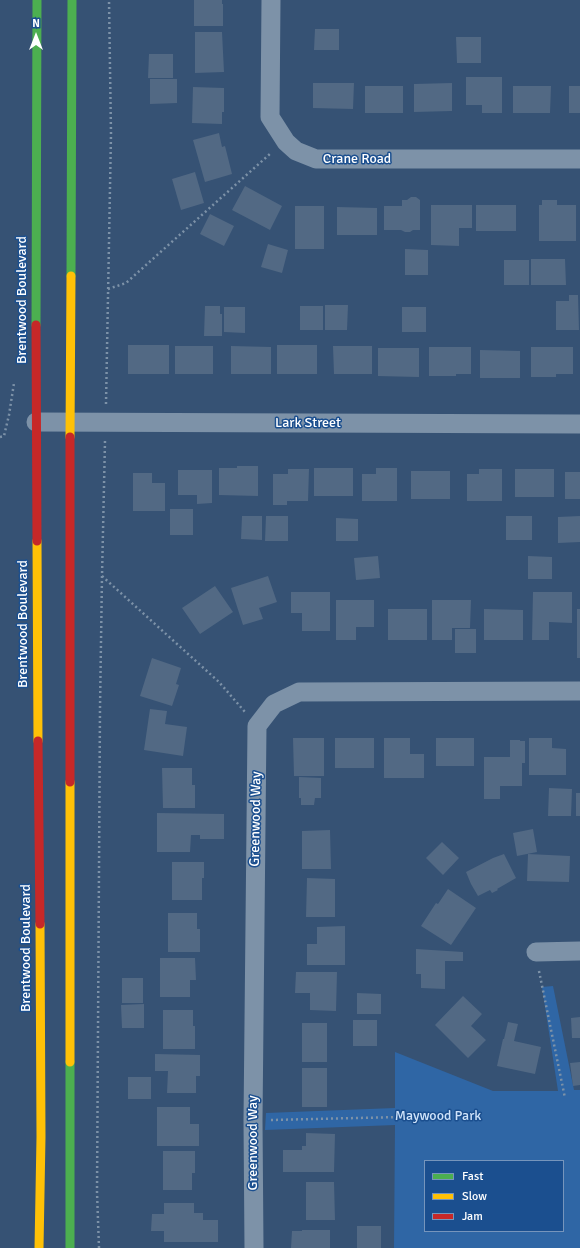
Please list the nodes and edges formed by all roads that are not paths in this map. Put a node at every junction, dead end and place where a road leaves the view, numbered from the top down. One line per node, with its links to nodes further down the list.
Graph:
1 (37, 0): 5 (main road, Brentwood Boulevard)
2 (72, 0): 6 (main road)
3 (271, 0): 4 (street, Crane Road)
4 (580, 159)
5 (36, 422): 6 (street, Lark Street); 11 (main road, Brentwood Boulevard)
6 (71, 422): 7 (street, Lark Street); 12 (main road)
7 (580, 424)
8 (580, 691): 13 (street, Greenwood Way)
9 (580, 951): 10 (street)
10 (536, 952)
11 (39, 1248)
12 (70, 1248)
13 (254, 1248)

